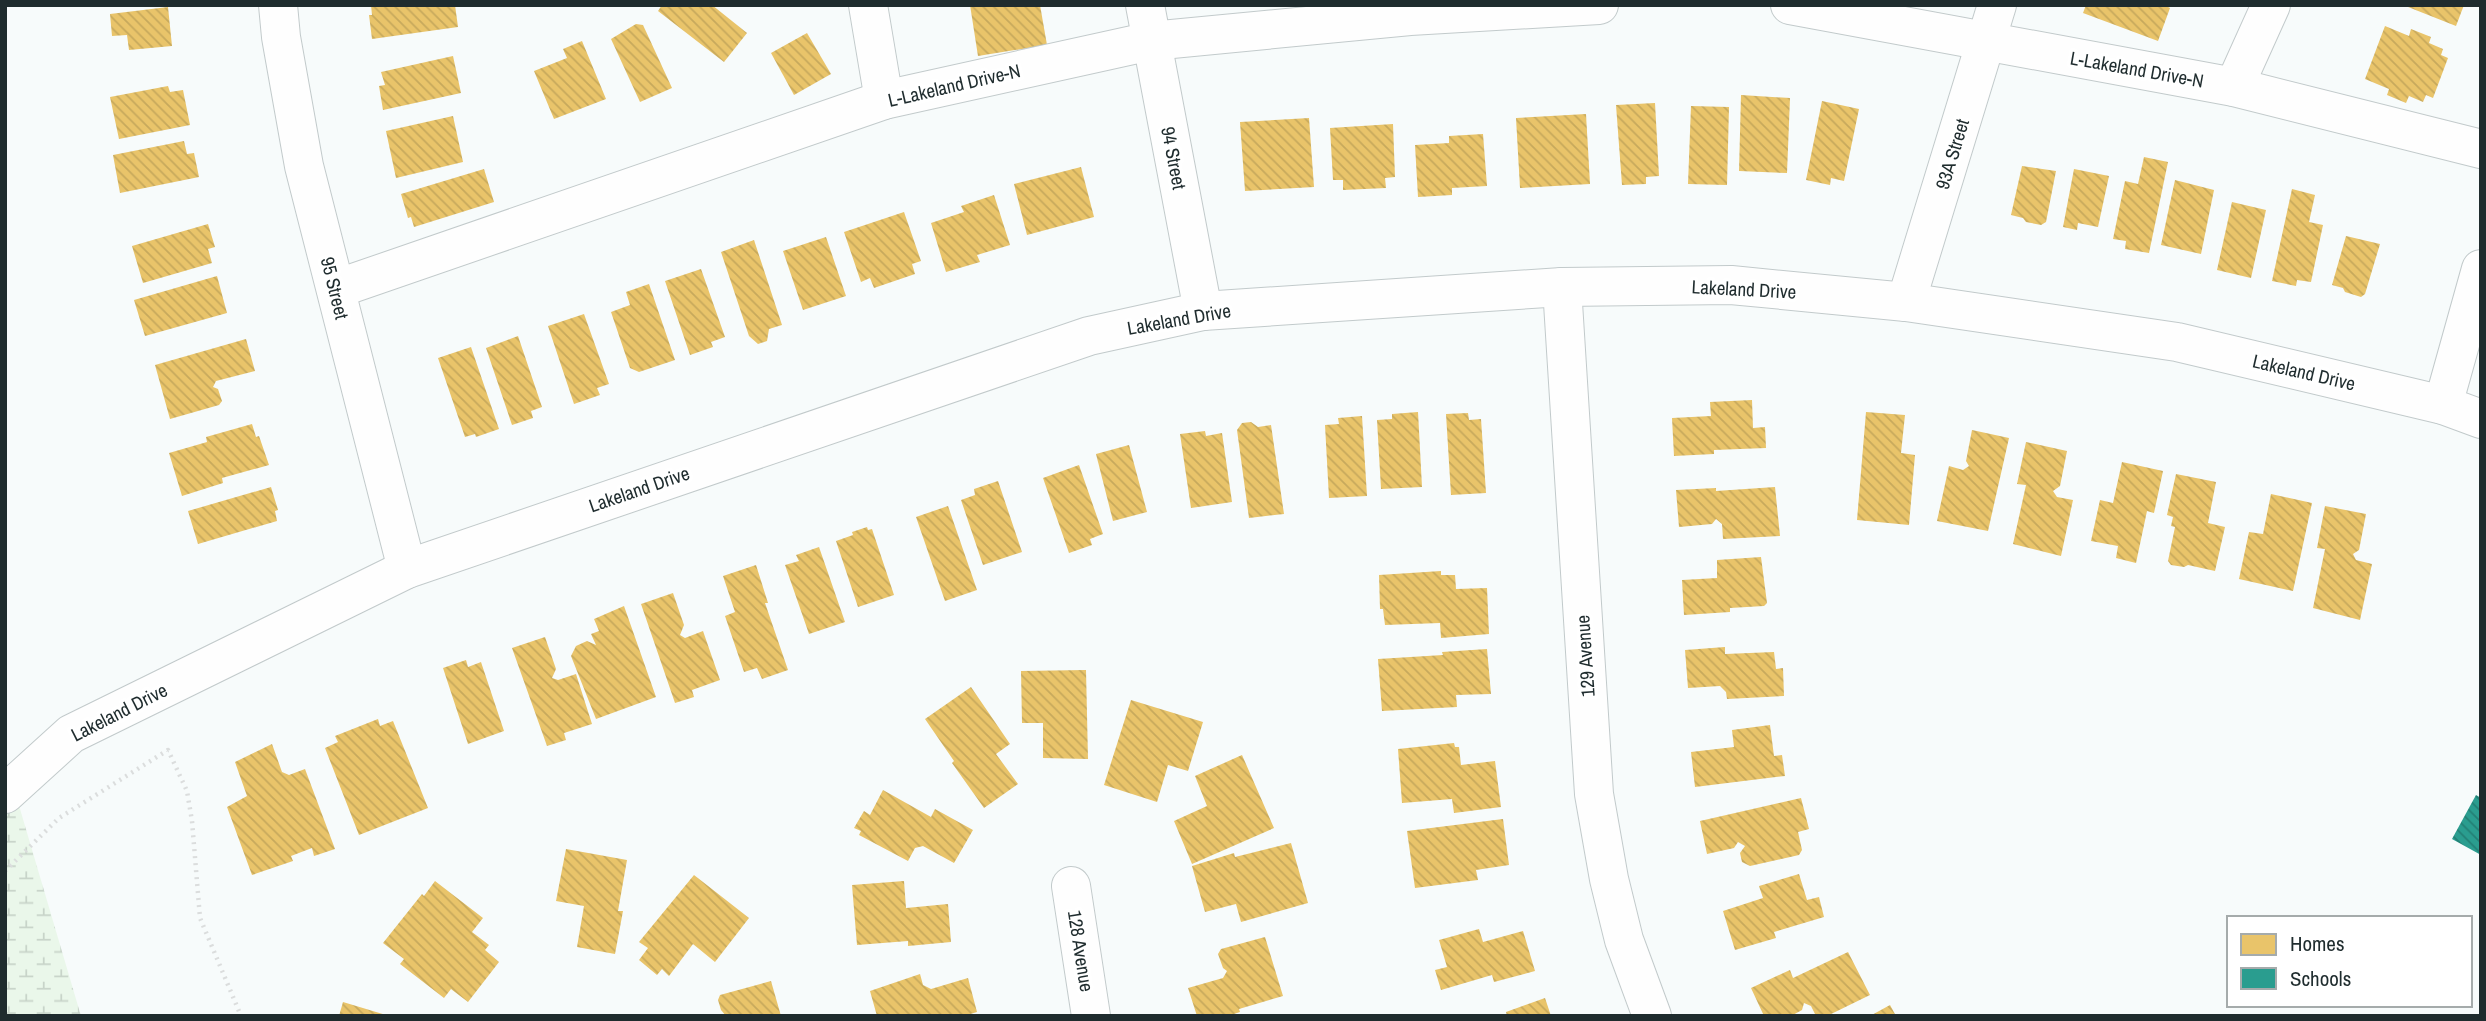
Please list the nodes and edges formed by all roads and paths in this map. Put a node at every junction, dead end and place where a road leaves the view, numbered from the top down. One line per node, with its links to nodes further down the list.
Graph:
1 (278, 5): 15 (street, 95 Street)
2 (868, 5): 11 (street)
3 (1599, 5): 7 (street, L-Lakeland Drive-N)
4 (1790, 5): 9 (street, L-Lakeland Drive-N)
5 (1997, 5): 9 (street, 93A Street)
6 (2271, 5): 10 (street)
7 (1409, 11): 8 (street, L-Lakeland Drive-N)
8 (1148, 23): 11 (street, L-Lakeland Drive-N); 17 (street, 94 Street)
9 (1986, 41): 10 (street, L-Lakeland Drive-N); 16 (street, 93A Street)
10 (2234, 87): 12 (street, L-Lakeland Drive-N)
11 (884, 100): 15 (street, L-Lakeland Drive-N)
12 (2481, 149)
13 (2481, 269): 18 (street)
14 (1562, 288): 16 (street, Lakeland Drive); 17 (street, Lakeland Drive); 26 (street, 129 Avenue)
15 (336, 289): 20 (street, 95 Street)
16 (1906, 302): 18 (street, Lakeland Drive)
17 (1203, 311): 20 (street, Lakeland Drive)
18 (2444, 405): 19 (street, Lakeland Drive)
19 (2481, 419)
20 (407, 569): 21 (street, Lakeland Drive)
21 (5, 793)
22 (5, 871): 24 (path)
23 (1071, 886): 25 (street, 128 Avenue)
24 (241, 1016)
25 (1091, 1016)
26 (1652, 1016)

